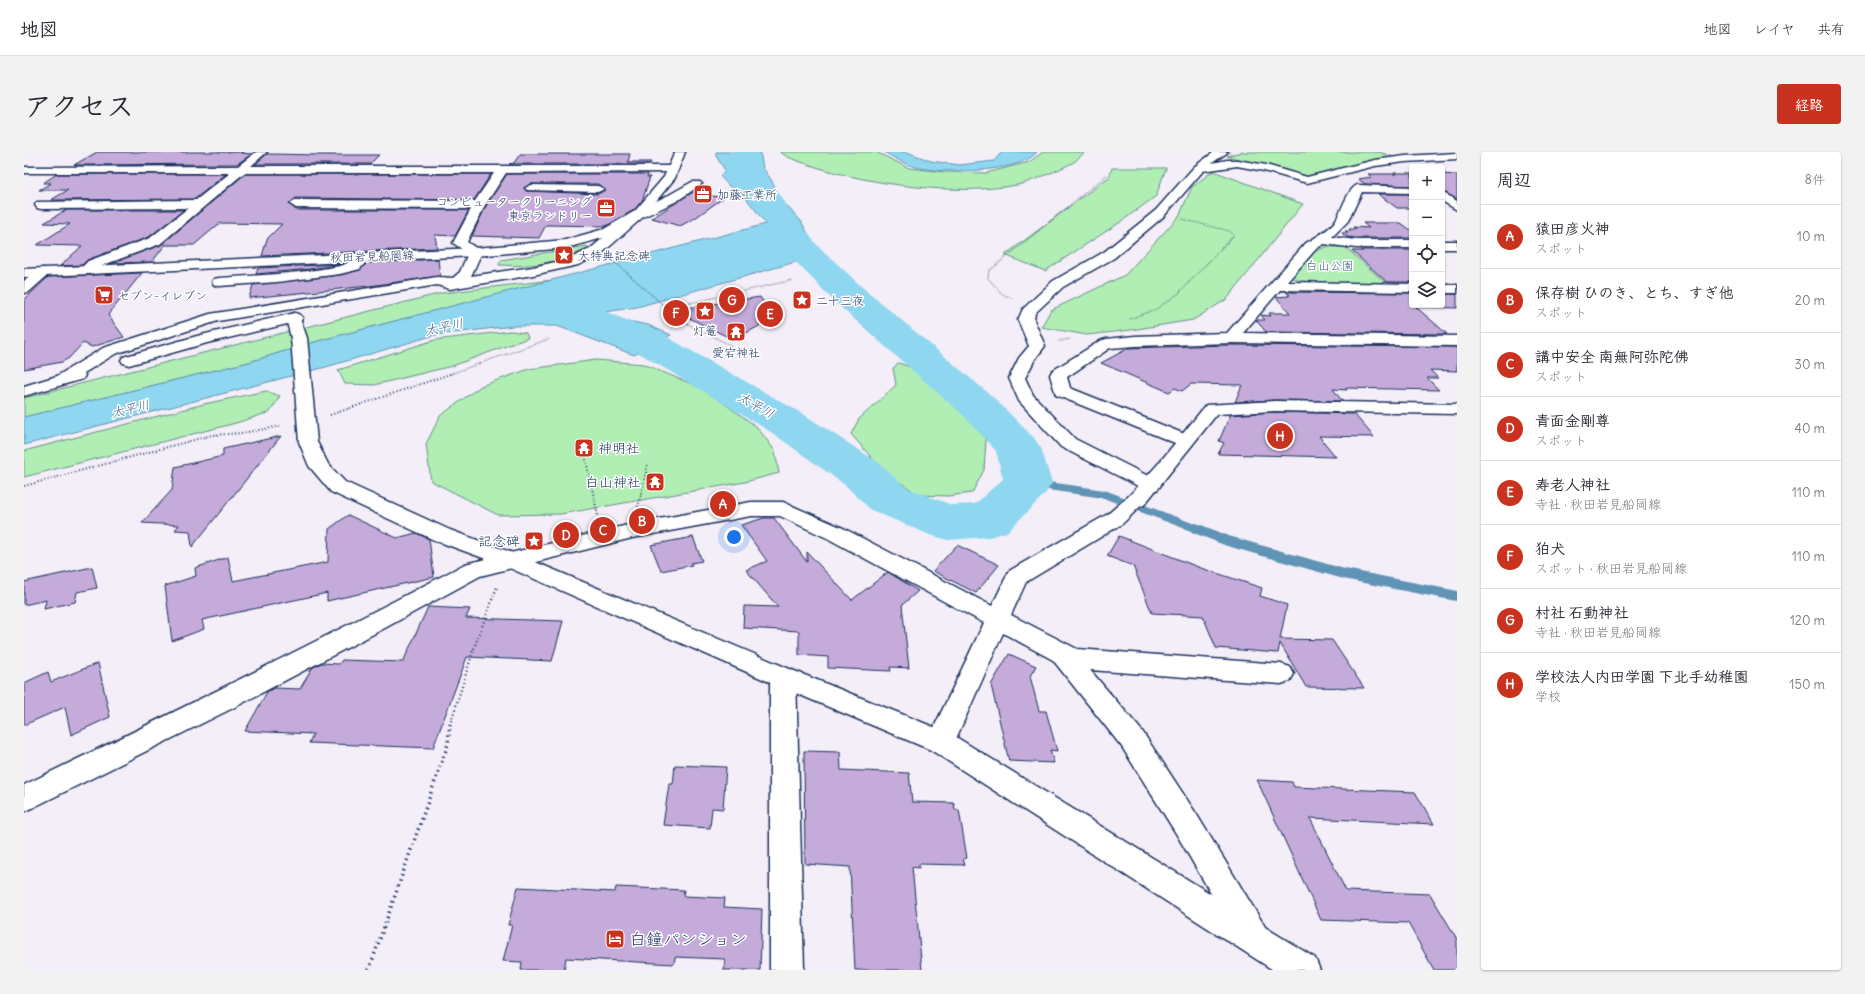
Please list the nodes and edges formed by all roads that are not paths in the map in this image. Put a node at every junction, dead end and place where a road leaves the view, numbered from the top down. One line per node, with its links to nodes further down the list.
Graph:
1 (262, 152): 8 (street)
2 (680, 152): 10 (street, 秋田岩見船岡線)
3 (1223, 152): 11 (street)
4 (1385, 152): 6 (street)
5 (1457, 156): 6 (street)
6 (1405, 159): 11 (street)
7 (503, 168): 8 (street); 9 (street); 23 (street)
8 (241, 169): 12 (street); 20 (street)
9 (584, 169): 10 (street); 15 (street)
10 (673, 169): 25 (street, 秋田岩見船岡線)
11 (1198, 169): 50 (street)
12 (24, 170)
13 (696, 184): 18 (street)
14 (531, 188): 15 (street)
15 (575, 189): 16 (street)
16 (598, 189)
17 (1409, 190): 26 (street)
18 (673, 198): 25 (street); 27 (street)
19 (1445, 198): 24 (street)
20 (199, 204): 22 (street); 33 (street)
21 (296, 204): 23 (street)
22 (41, 205)
23 (479, 205): 31 (street)
24 (1457, 206)
25 (639, 214): 27 (street); 31 (street, 秋田岩見船岡線)
26 (1322, 240): 28 (street); 38 (street)
27 (609, 241): 37 (street)
28 (1409, 244)
29 (1445, 244): 30 (street)
30 (1457, 245)
31 (475, 252): 32 (street, 秋田岩見船岡線); 37 (street)
32 (363, 256): 33 (street, 秋田岩見船岡線); 36 (street)
33 (86, 270): 34 (street, 秋田岩見船岡線)
34 (43, 272): 35 (street, 秋田岩見船岡線); 42 (street)
35 (24, 273)
36 (219, 282)
37 (456, 283): 43 (street); 46 (street)
38 (1276, 286): 39 (street); 44 (street)
39 (1409, 288)
40 (1445, 289): 41 (street)
41 (1457, 289)
42 (24, 290)
43 (294, 318): 46 (street); 51 (street)
44 (1231, 338): 45 (street); 49 (street)
45 (1457, 341)
46 (64, 380): 47 (street)
47 (24, 391)
48 (1457, 409): 49 (street)
49 (1184, 441): 50 (street)
50 (1151, 485): 52 (street)
51 (513, 561): 52 (street); 55 (street); 57 (street)
52 (997, 620): 53 (street); 56 (street)
53 (1062, 654): 54 (street); 58 (street)
54 (1280, 674)
55 (783, 677): 56 (street); 59 (street)
56 (941, 742): 58 (street)
57 (24, 799)
58 (1256, 940): 60 (street)
59 (787, 970)
60 (1303, 970)

